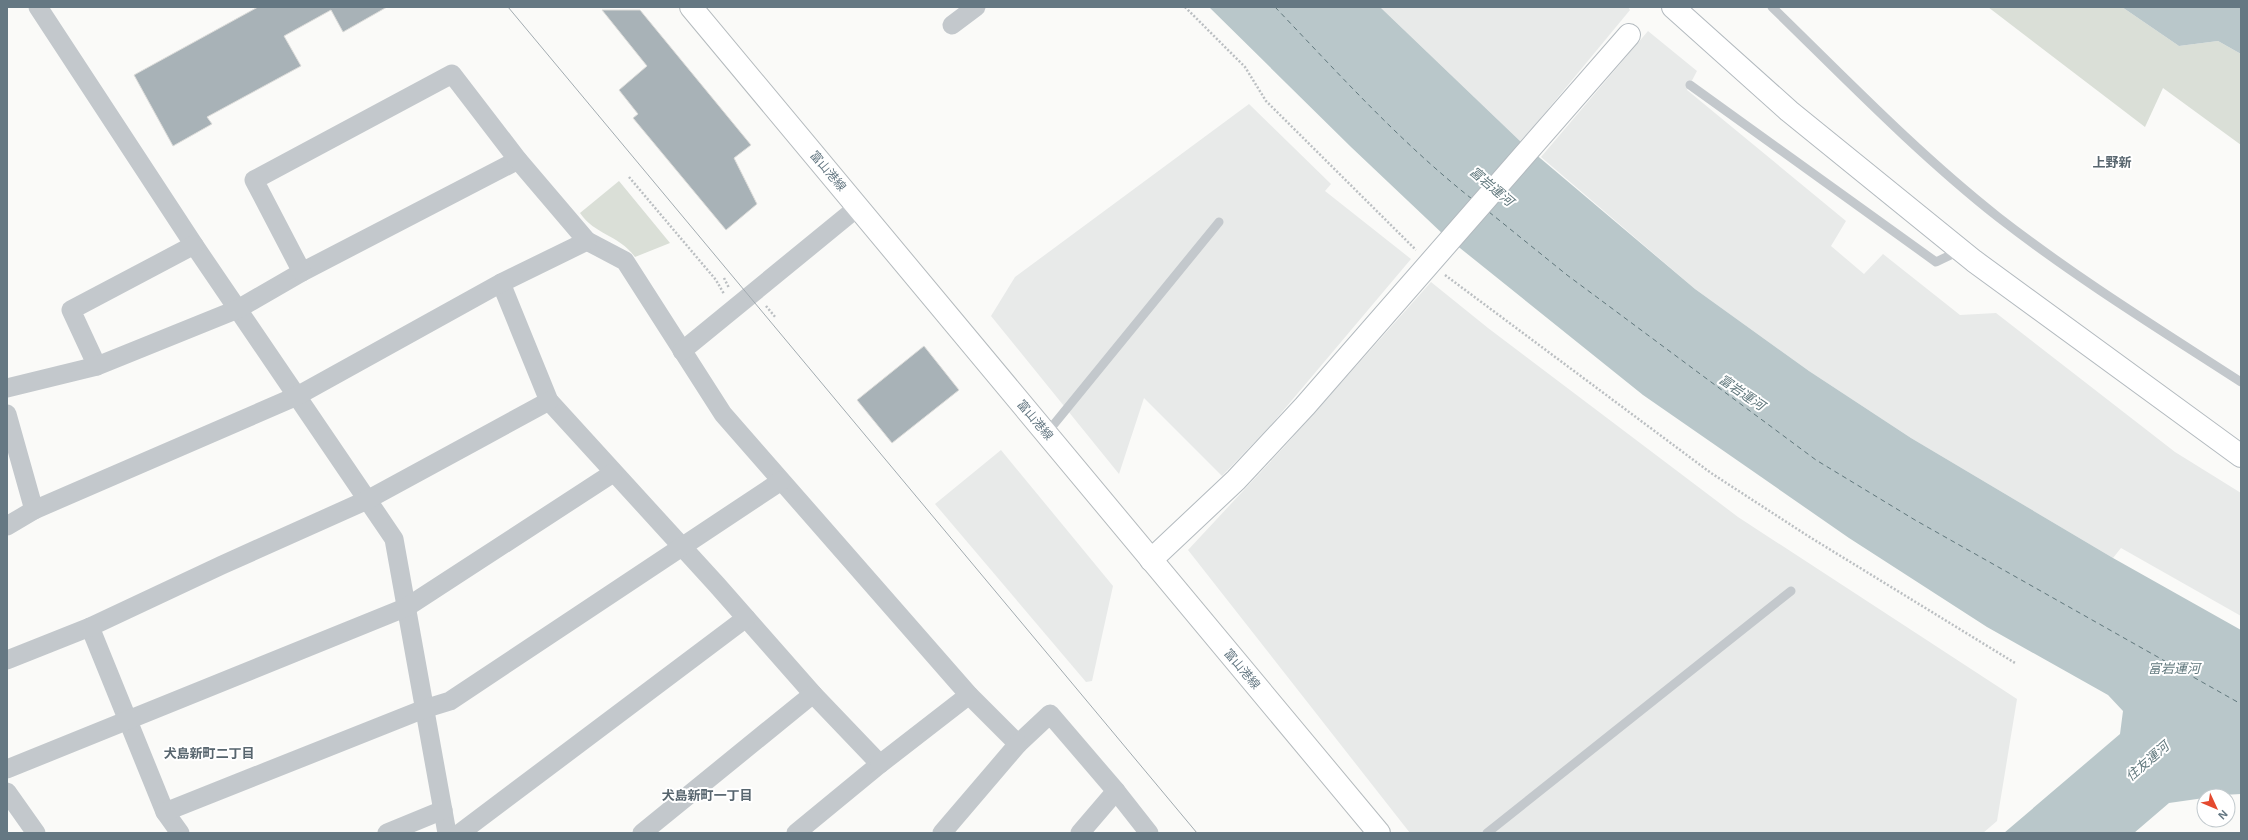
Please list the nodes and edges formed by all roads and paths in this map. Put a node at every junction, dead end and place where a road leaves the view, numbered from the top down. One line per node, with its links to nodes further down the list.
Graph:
1 (38, 7): 15 (street)
2 (690, 7): 12 (street, 富山港線)
3 (976, 7): 7 (street)
4 (1185, 7): 17 (path)
5 (1673, 7): 16 (street)
6 (1772, 7): 24 (lane)
7 (952, 25)
8 (1629, 35): 17 (street)
9 (1690, 85): 16 (lane)
10 (518, 160): 14 (street); 18 (street); 18 (street)
11 (629, 177): 21 (path)
12 (858, 207): 21 (street); 29 (street, 富山港線)
13 (1219, 222): 29 (lane)
14 (587, 241): 19 (street); 22 (street)
15 (194, 245): 20 (street); 23 (street)
16 (1961, 250): 30 (street)
17 (1430, 264): 37 (street); 43 (path)
18 (302, 272): 20 (street)
19 (501, 283): 26 (street); 27 (street)
20 (238, 309): 23 (street); 26 (street)
21 (734, 309): 22 (street)
22 (682, 351): 32 (street)
23 (96, 366): 25 (street)
24 (2241, 382)
25 (7, 388)
26 (297, 396): 33 (street); 34 (street)
27 (549, 401): 31 (street); 33 (street)
28 (7, 414): 34 (street)
29 (1046, 434): 37 (street, 富山港線)
30 (2241, 456)
31 (613, 473): 36 (street); 39 (street)
32 (780, 481): 36 (street); 45 (street)
33 (367, 500): 39 (street); 41 (street)
34 (34, 510): 35 (street)
35 (7, 526)
36 (681, 548): 40 (street); 46 (street)
37 (1151, 560): 65 (street, 富山港線)
38 (1791, 591): 66 (lane)
39 (407, 608): 46 (street); 47 (street)
40 (746, 618): 44 (street); 59 (street)
41 (90, 627): 42 (street); 47 (street)
42 (7, 660)
43 (2015, 663)
44 (813, 694): 49 (street); 60 (street)
45 (969, 695): 48 (street); 49 (street)
46 (424, 709): 53 (street); 54 (street)
47 (128, 720): 50 (street); 54 (street)
48 (1018, 744): 51 (street); 62 (street)
49 (880, 764): 61 (street)
50 (7, 769)
51 (1116, 791): 63 (street); 64 (street)
52 (7, 792): 55 (street)
53 (443, 810): 57 (street); 58 (street)
54 (165, 812): 56 (street)
55 (36, 833)
56 (180, 833)
57 (387, 833)
58 (446, 833)
59 (460, 833)
60 (642, 833)
61 (796, 833)
62 (942, 833)
63 (1080, 833)
64 (1149, 833)
65 (1379, 833)
66 (1488, 833)

